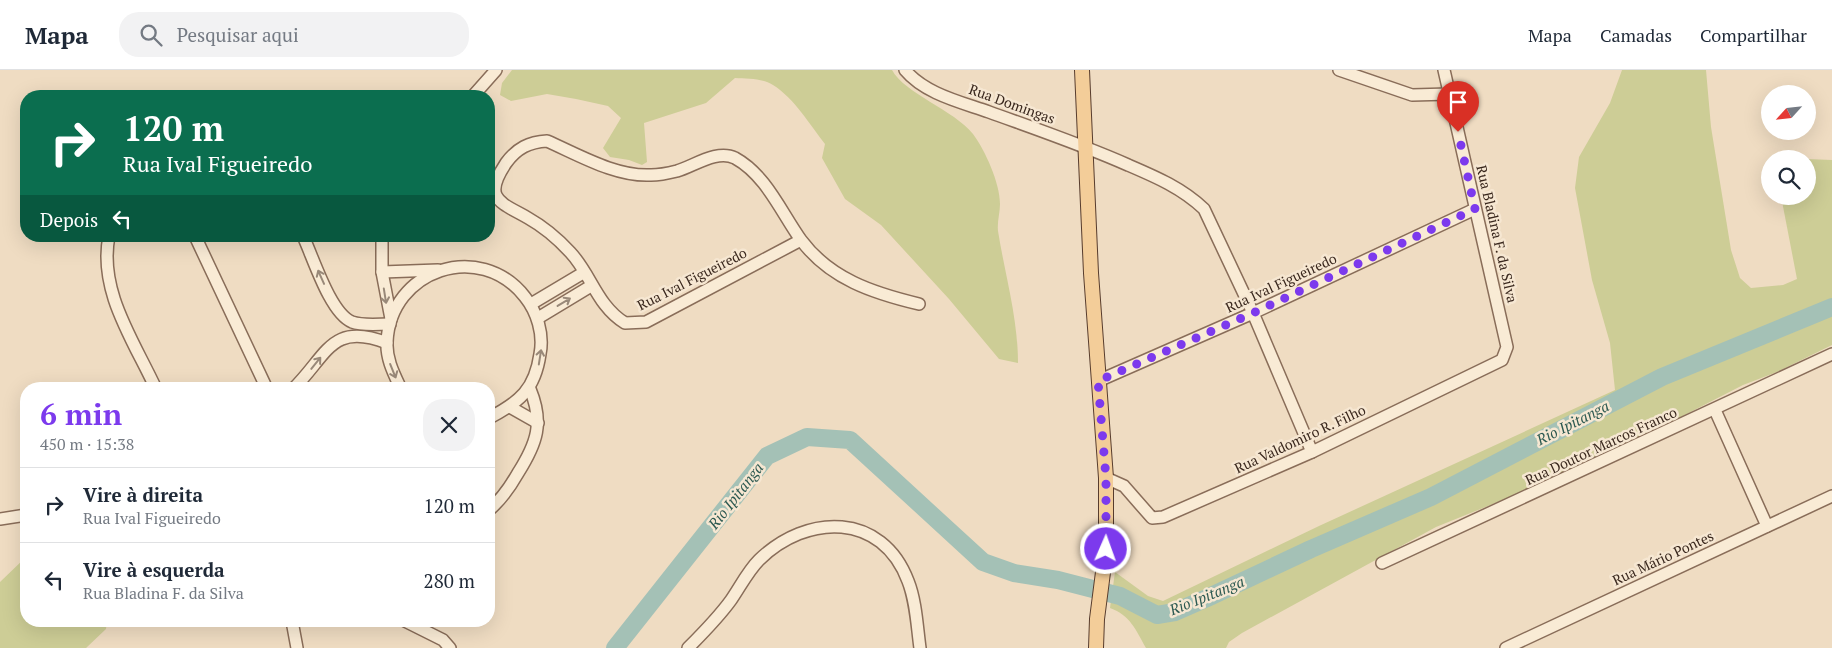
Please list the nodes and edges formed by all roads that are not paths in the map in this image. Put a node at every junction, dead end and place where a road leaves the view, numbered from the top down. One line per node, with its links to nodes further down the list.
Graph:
1 (496, 70): 6 (street)
2 (905, 70): 8 (street, Rua Domingas)
3 (1082, 70): 8 (main road)
4 (1339, 70): 7 (street)
5 (1444, 70): 7 (street, Rua Bladina F. da Silva)
6 (478, 90)
7 (1449, 94): 11 (street, Rua Bladina F. da Silva)
8 (1086, 147): 23 (street); 31 (main road)
9 (495, 184): 12 (street, Rua Ival Figueiredo)
10 (495, 191): 19 (street, Rua Ival Figueiredo)
11 (1475, 209): 23 (street, Rua Ival Figueiredo); 29 (street, Rua Bladina F. da Silva)
12 (802, 240): 20 (street, Rua Ival Figueiredo); 22 (street, Rua Ival Figueiredo)
13 (108, 242): 32 (street)
14 (198, 242): 33 (street)
15 (306, 242): 24 (street, one-way to 15)
16 (382, 242): 18 (street)
17 (440, 270): 18 (street); 21 (street); 26 (street)
18 (382, 272): 26 (street, one-way to 26)
19 (583, 273): 20 (street, Rua Ival Figueiredo); 21 (street)
20 (591, 286): 25 (street, one-way to 20)
21 (531, 304): 25 (street)
22 (919, 304)
23 (1253, 313): 31 (street, Rua Ival Figueiredo); 41 (street)
24 (342, 316): 26 (street); 27 (street)
25 (538, 318): 36 (street, one-way to 25)
26 (390, 322): 28 (street)
27 (341, 339): 28 (street); 34 (street, one-way to 27)
28 (387, 343): 35 (street, one-way to 35)
29 (1507, 347): 41 (street, Rua Valdomiro R. Filho)
30 (1832, 354): 38 (street, Rua Doutor Marcos Franco)
31 (1098, 381): 42 (main road)
32 (153, 382)
33 (264, 382)
34 (300, 382)
35 (398, 382)
36 (530, 389): 37 (street); 40 (street)
37 (510, 407): 39 (street); 40 (street)
38 (1715, 410): 47 (street); 48 (street, Rua Doutor Marcos Franco)
39 (495, 415)
40 (538, 423): 44 (street)
41 (1312, 452): 42 (street, Rua Valdomiro R. Filho)
42 (1106, 478): 55 (main road)
43 (1832, 496): 47 (street, Rua Mário Pontes)
44 (495, 504)
45 (20, 515): 46 (street)
46 (0, 519)
47 (1767, 526): 56 (street, Rua Mário Pontes)
48 (1382, 563)
49 (293, 627): 51 (street)
50 (417, 627): 52 (street)
51 (297, 648)
52 (450, 648)
53 (688, 648): 54 (street)
54 (920, 648)
55 (1096, 648)
56 (1506, 648)

